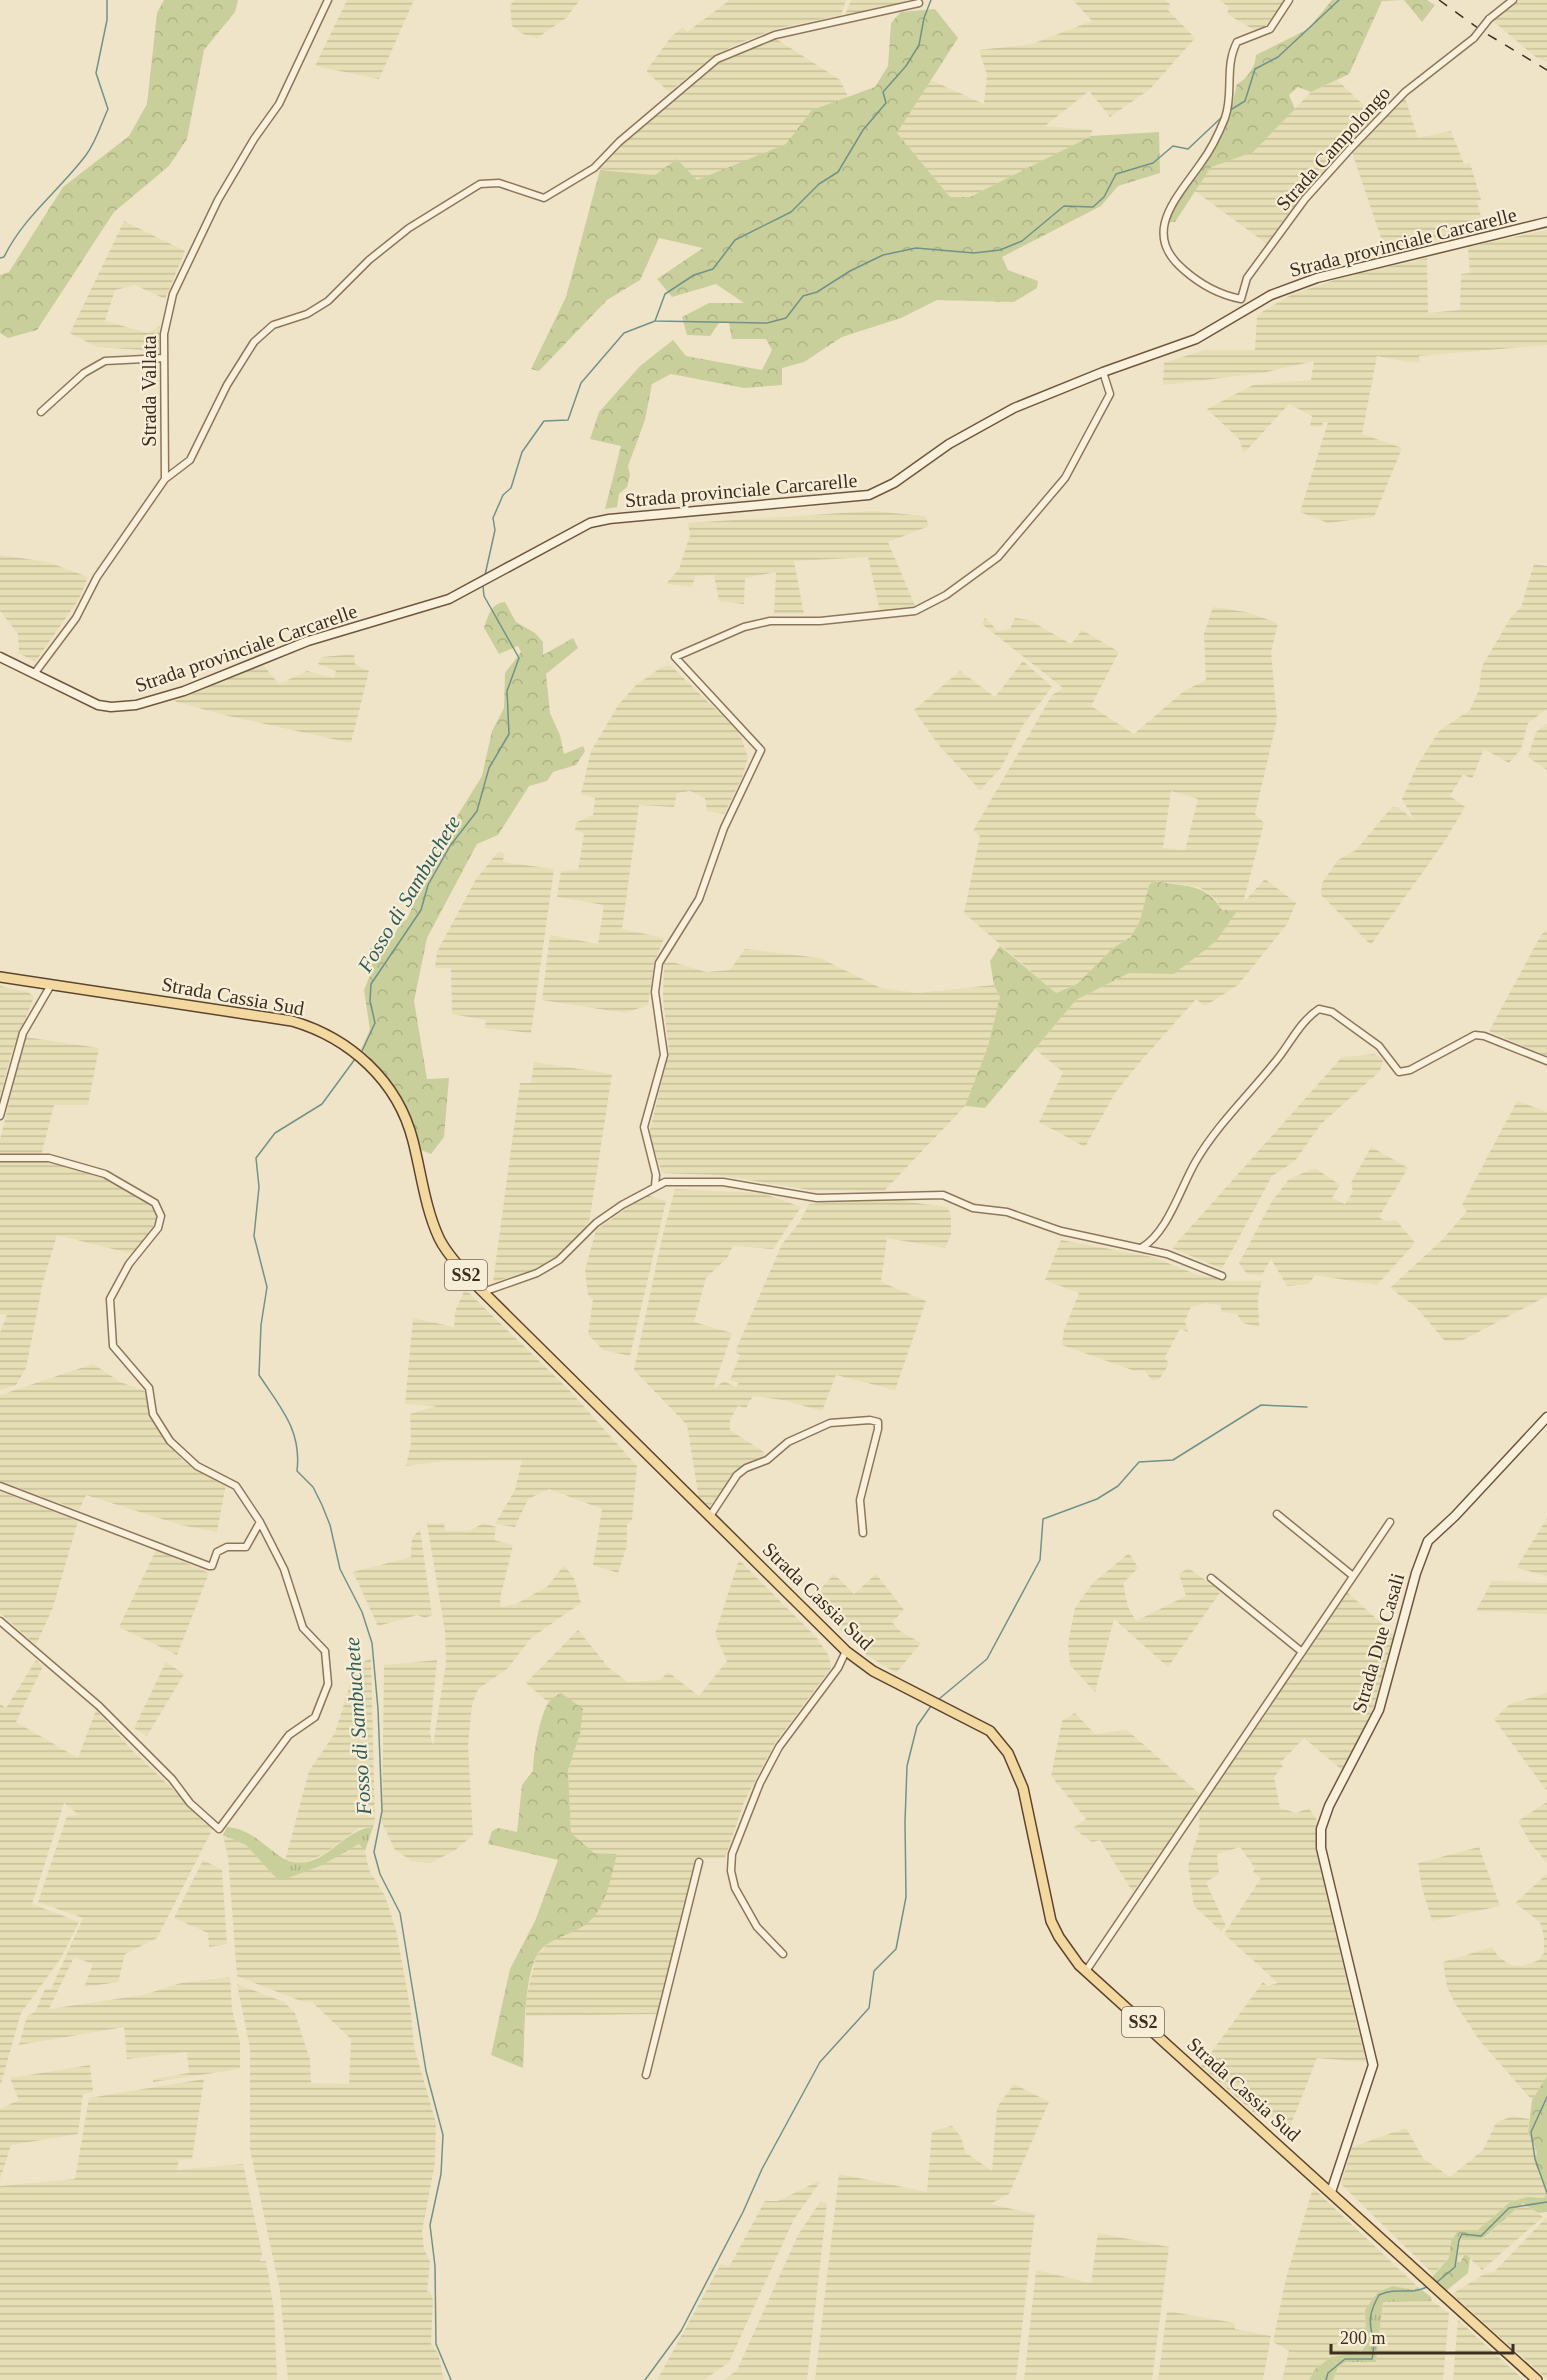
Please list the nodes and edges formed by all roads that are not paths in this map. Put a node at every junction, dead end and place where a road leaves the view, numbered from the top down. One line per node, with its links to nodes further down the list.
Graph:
1 (328, 0): 8 (street, Strada Vallata)
2 (1289, 0): 6 (street)
3 (1513, 0): 6 (street, Strada Campolongo, bridge)
4 (919, 3): 11 (street)
5 (1547, 222): 7 (main road, Strada provinciale Carcarelle)
6 (1241, 299): 7 (street)
7 (1248, 307): 9 (main road, Strada provinciale Carcarelle)
8 (164, 358): 10 (street); 11 (street, Strada Vallata)
9 (1103, 372): 13 (main road, Strada provinciale Carcarelle); 19 (street)
10 (41, 412)
11 (165, 479): 13 (street)
12 (0, 657): 13 (main road, Strada provinciale Carcarelle)
13 (34, 674)
14 (0, 977): 15 (main road, Strada Cassia Sud / SS2)
15 (51, 985): 17 (street); 22 (main road, Strada Cassia Sud / SS2)
16 (1547, 1061): 20 (street)
17 (0, 1116)
18 (0, 1158): 27 (street)
19 (655, 1186): 20 (street); 22 (street)
20 (1140, 1248): 21 (street)
21 (1222, 1276)
22 (483, 1292): 26 (main road, Strada Cassia Sud / SS2)
23 (1547, 1417): 39 (main road, Strada Due Casali)
24 (0, 1486): 27 (street)
25 (1277, 1514): 30 (street)
26 (710, 1516): 29 (street); 33 (main road, Strada Cassia Sud / SS2)
27 (260, 1522): 32 (street)
28 (1390, 1522): 30 (street)
29 (863, 1533)
30 (1353, 1576): 34 (street)
31 (1211, 1578): 34 (street)
32 (0, 1621)
33 (846, 1651): 36 (street); 37 (main road, Strada Cassia Sud / SS2)
34 (1302, 1652): 37 (street)
35 (699, 1862): 38 (street)
36 (783, 1954)
37 (1086, 1971): 39 (main road, Strada Cassia Sud / SS2)
38 (646, 2075)
39 (1331, 2192): 40 (main road, Strada Cassia Sud / SS2)
40 (1538, 2380)

